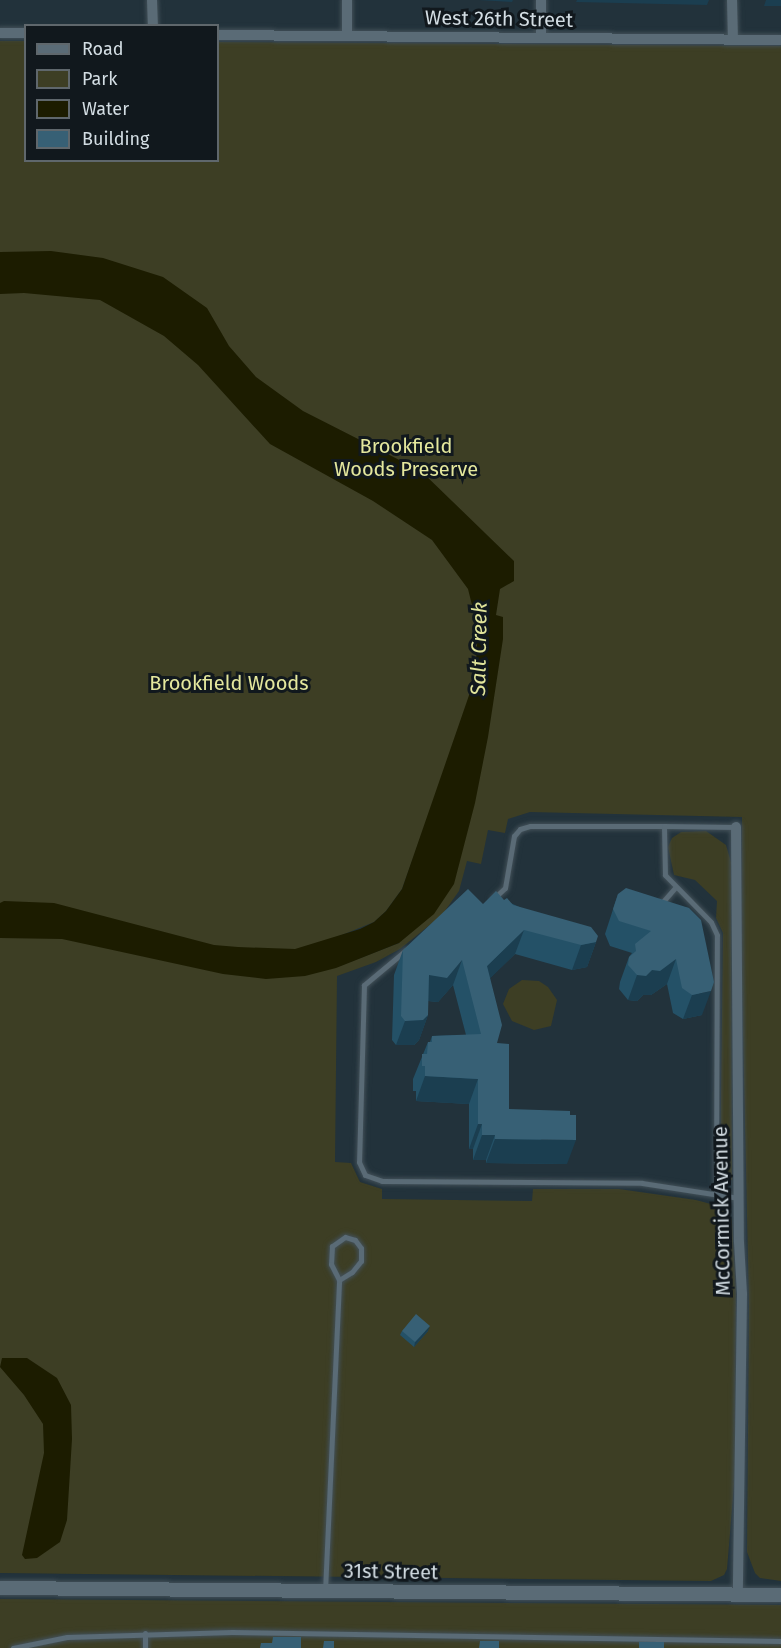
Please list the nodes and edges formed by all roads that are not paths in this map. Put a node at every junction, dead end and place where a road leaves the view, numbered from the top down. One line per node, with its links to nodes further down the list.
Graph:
1 (152, 0): 5 (street)
2 (347, 0): 9 (street)
3 (541, 0): 10 (street)
4 (732, 0): 11 (street)
5 (153, 24)
6 (0, 33): 7 (street)
7 (24, 33)
8 (219, 35): 9 (street, West 26th Street)
9 (347, 35): 10 (street, West 26th Street)
10 (541, 37): 11 (street, West 26th Street)
11 (733, 40): 12 (street, West 26th Street)
12 (781, 40)
13 (664, 826): 14 (lane); 15 (lane); 16 (lane)
14 (736, 827): 20 (street, McCormick Avenue)
15 (675, 888): 17 (lane); 19 (lane)
16 (488, 904)
17 (658, 911)
18 (416, 942): 19 (lane)
19 (716, 1195): 20 (lane)
20 (738, 1198): 24 (street, McCormick Avenue)
21 (339, 1280): 21 (lane); 23 (lane)
22 (0, 1588): 23 (main road, 31st Street)
23 (325, 1591): 24 (main road, 31st Street)
24 (738, 1595): 25 (main road, 31st Street)
25 (781, 1595)
26 (145, 1633): 27 (lane); 28 (lane); 29 (lane)
27 (781, 1641)
28 (13, 1648)
29 (145, 1648)

